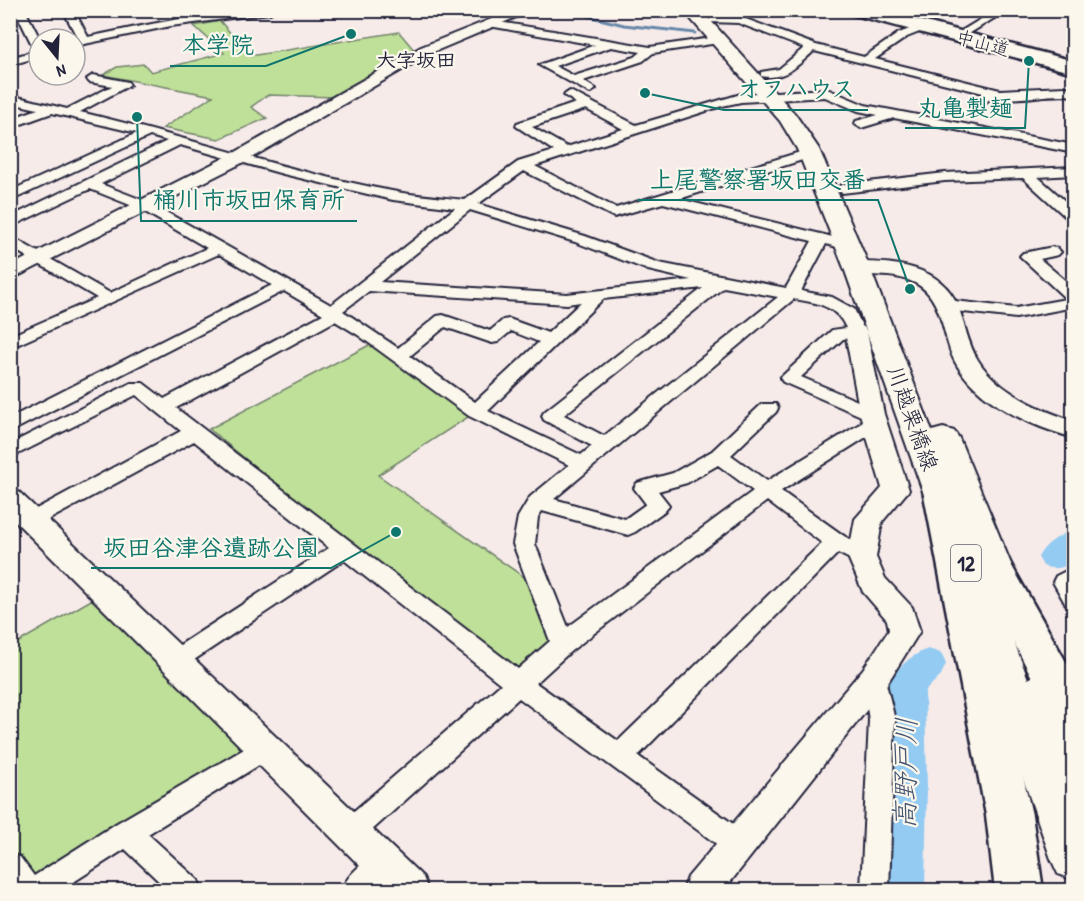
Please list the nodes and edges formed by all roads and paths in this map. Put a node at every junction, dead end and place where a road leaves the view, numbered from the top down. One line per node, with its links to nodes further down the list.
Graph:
1 (20, 10): 13 (street)
2 (68, 10): 14 (street)
3 (192, 10): 10 (street)
4 (526, 10): 12 (street)
5 (691, 10): 11 (main road, 川越栗橋線 / 12)
6 (857, 10): 15 (highway, 中山道)
7 (1008, 10): 16 (street)
8 (267, 11): 10 (street)
9 (884, 12): 16 (highway, 中山道)
10 (202, 19): 17 (street)
11 (713, 23): 19 (street); 20 (street); 26 (main road, 川越栗橋線 / 12); 31 (main road, 川越栗橋線 / 12)
12 (493, 24): 18 (street); 49 (street)
13 (28, 27)
14 (74, 27)
15 (923, 27): 22 (street); 25 (highway, 中山道)
16 (963, 33): 23 (highway, 中山道)
17 (87, 41)
18 (613, 43): 20 (street); 28 (street)
19 (812, 47): 22 (street); 26 (street)
20 (650, 50): 28 (street)
21 (27, 56): 24 (street)
22 (867, 60): 30 (street)
23 (1074, 60)
24 (10, 62)
25 (1074, 66)
26 (765, 74): 31 (main road, 川越栗橋線 / 12)
27 (93, 79): 36 (street)
28 (573, 80): 33 (street)
29 (1071, 88): 30 (street)
30 (992, 92): 34 (street)
31 (777, 95): 37 (street); 41 (street); 48 (main road, 川越栗橋線 / 12); 55 (main road, 川越栗橋線 / 12)
32 (10, 99): 35 (street)
33 (587, 104): 41 (street); 47 (street)
34 (974, 107)
35 (51, 109): 36 (street); 39 (street)
36 (69, 113): 43 (street)
37 (896, 113): 38 (street); 40 (street)
38 (931, 120): 42 (street); 45 (street)
39 (10, 124)
40 (861, 124)
41 (633, 129): 47 (street)
42 (899, 130)
43 (149, 132): 44 (street); 56 (street)
44 (179, 140): 49 (street); 54 (street)
45 (1026, 140): 46 (street); 52 (street)
46 (1074, 149)
47 (564, 151): 50 (street)
48 (810, 153): 57 (street); 67 (main road, 川越栗橋線 / 12)
49 (240, 157): 58 (street); 59 (street)
50 (523, 165): 57 (street); 58 (street)
51 (1074, 171): 52 (street)
52 (1050, 172): 53 (street)
53 (1026, 173): 55 (street); 60 (street)
54 (90, 184): 59 (street); 61 (street)
55 (842, 189): 67 (main road, 川越栗橋線 / 12)
56 (10, 197)
57 (663, 199): 62 (street)
58 (468, 205): 69 (street); 71 (street)
59 (145, 206): 64 (street); 66 (street)
60 (1074, 218)
61 (10, 223)
62 (821, 238): 67 (street); 72 (street)
63 (10, 240): 66 (street)
64 (219, 248): 70 (street); 75 (street)
65 (1053, 252): 74 (street)
66 (41, 259): 68 (street); 75 (street)
67 (861, 260): 77 (street); 94 (main road, 川越栗橋線 / 12); 101 (main road, 川越栗橋線 / 12)
68 (10, 274)
69 (721, 282): 72 (street); 73 (street); 90 (street)
70 (284, 285): 78 (street); 87 (street)
71 (367, 286): 73 (street); 78 (street)
72 (792, 293): 79 (street); 90 (street)
73 (598, 295): 80 (street)
74 (1074, 297)
75 (109, 299): 81 (street)
76 (1074, 302): 77 (street)
77 (946, 305): 88 (street)
78 (332, 312): 82 (street); 83 (street)
79 (856, 332): 86 (street); 86 (street)
80 (551, 340): 82 (street); 85 (street)
81 (10, 343)
82 (399, 356): 85 (street)
83 (163, 407): 89 (street); 91 (street)
84 (769, 408): 92 (street)
85 (476, 412): 93 (street)
86 (874, 419): 95 (street); 100 (street)
87 (10, 426)
88 (1074, 430)
89 (195, 432): 97 (street); 99 (street)
90 (605, 445): 93 (street)
91 (10, 452)
92 (719, 456): 95 (street); 96 (street)
93 (582, 464): 96 (street)
94 (940, 490): 115 (main road, 川越栗橋線 / 12); 125 (highway)
95 (765, 492): 98 (street); 104 (street)
96 (537, 502): 104 (street)
97 (17, 507): 105 (street)
98 (836, 542): 100 (street); 110 (street)
99 (345, 548): 105 (street); 107 (street)
100 (862, 556): 106 (street)
101 (996, 571): 108 (highway); 111 (main road, 川越栗橋線 / 12)
102 (1074, 575): 103 (street)
103 (1074, 599)
104 (562, 644): 107 (street)
105 (174, 661): 109 (street)
106 (874, 678): 114 (street); 124 (street)
107 (519, 684): 110 (street); 113 (street)
108 (1074, 717)
109 (263, 749): 112 (street); 113 (street)
110 (618, 758): 114 (street)
111 (1074, 767)
112 (127, 832): 119 (street); 120 (street)
113 (350, 832): 116 (street)
114 (740, 844): 123 (street)
115 (1074, 860)
116 (384, 864): 121 (street); 122 (street)
117 (10, 867): 118 (street)
118 (27, 891)
119 (37, 891)
120 (188, 891)
121 (356, 891)
122 (410, 891)
123 (701, 891)
124 (874, 891)
125 (1019, 891)

